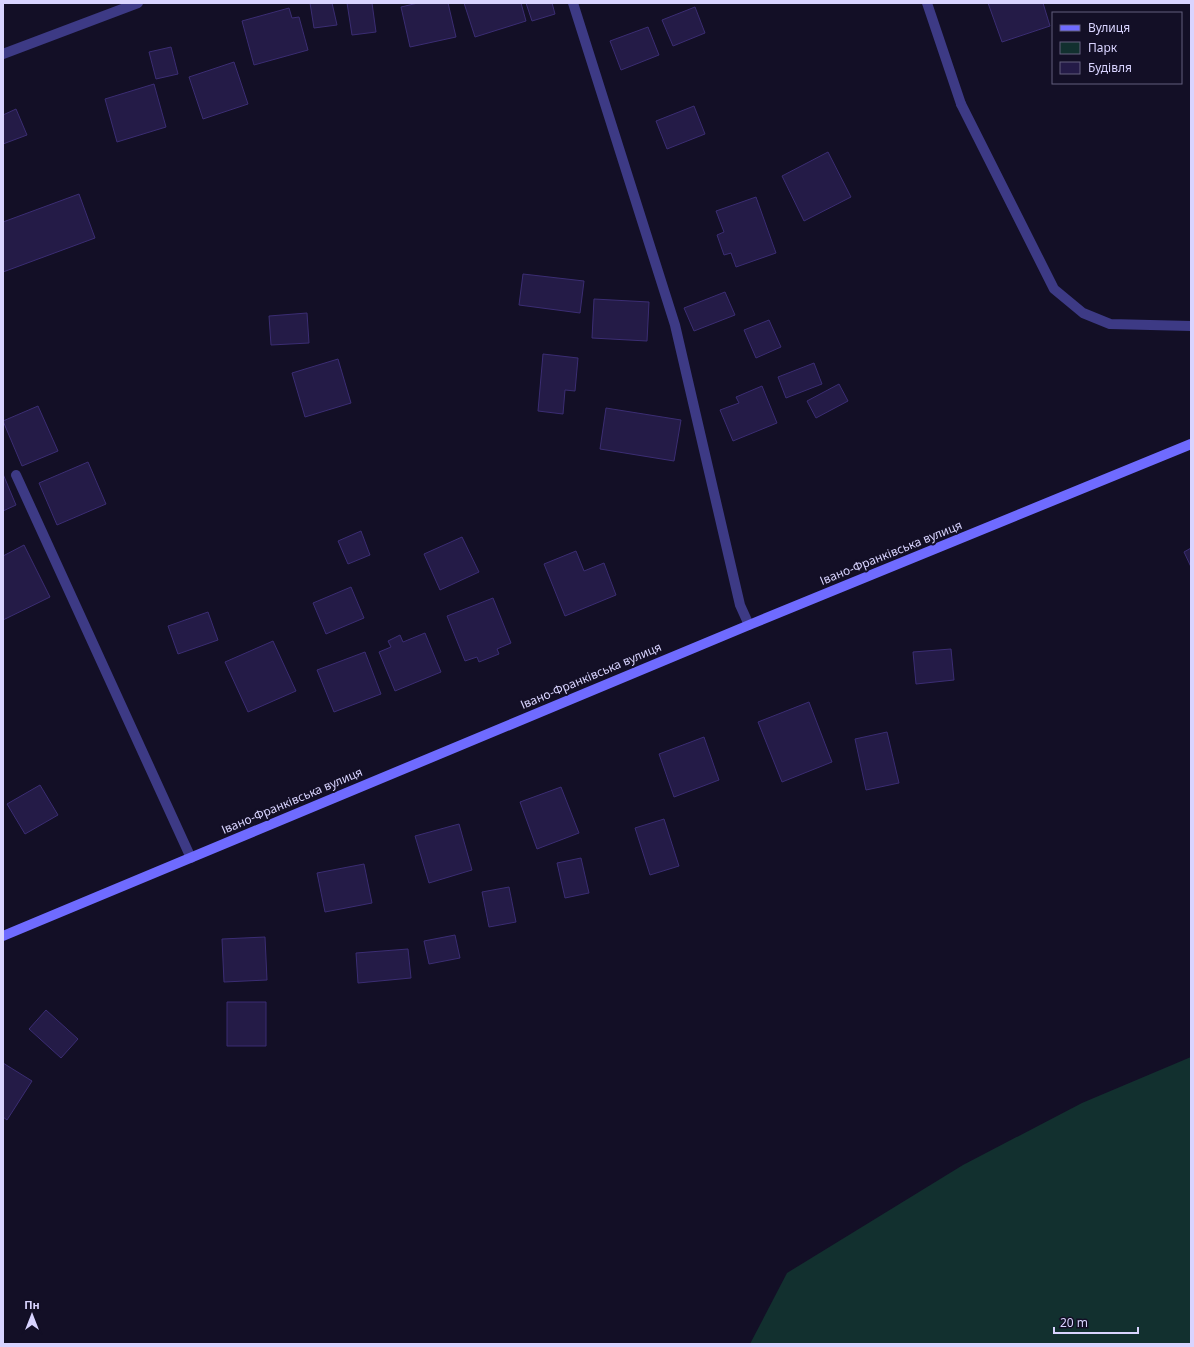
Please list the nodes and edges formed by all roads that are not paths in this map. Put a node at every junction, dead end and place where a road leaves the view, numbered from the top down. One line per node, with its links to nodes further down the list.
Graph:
1 (138, 3): 4 (street)
2 (573, 3): 8 (street)
3 (927, 3): 5 (street)
4 (3, 54)
5 (1191, 326)
6 (1191, 444): 8 (main road, Івано-Франківська вулиця)
7 (16, 476): 9 (street)
8 (749, 625): 9 (main road, Івано-Франківська вулиця)
9 (191, 858): 10 (main road, Івано-Франківська вулиця)
10 (3, 936)

